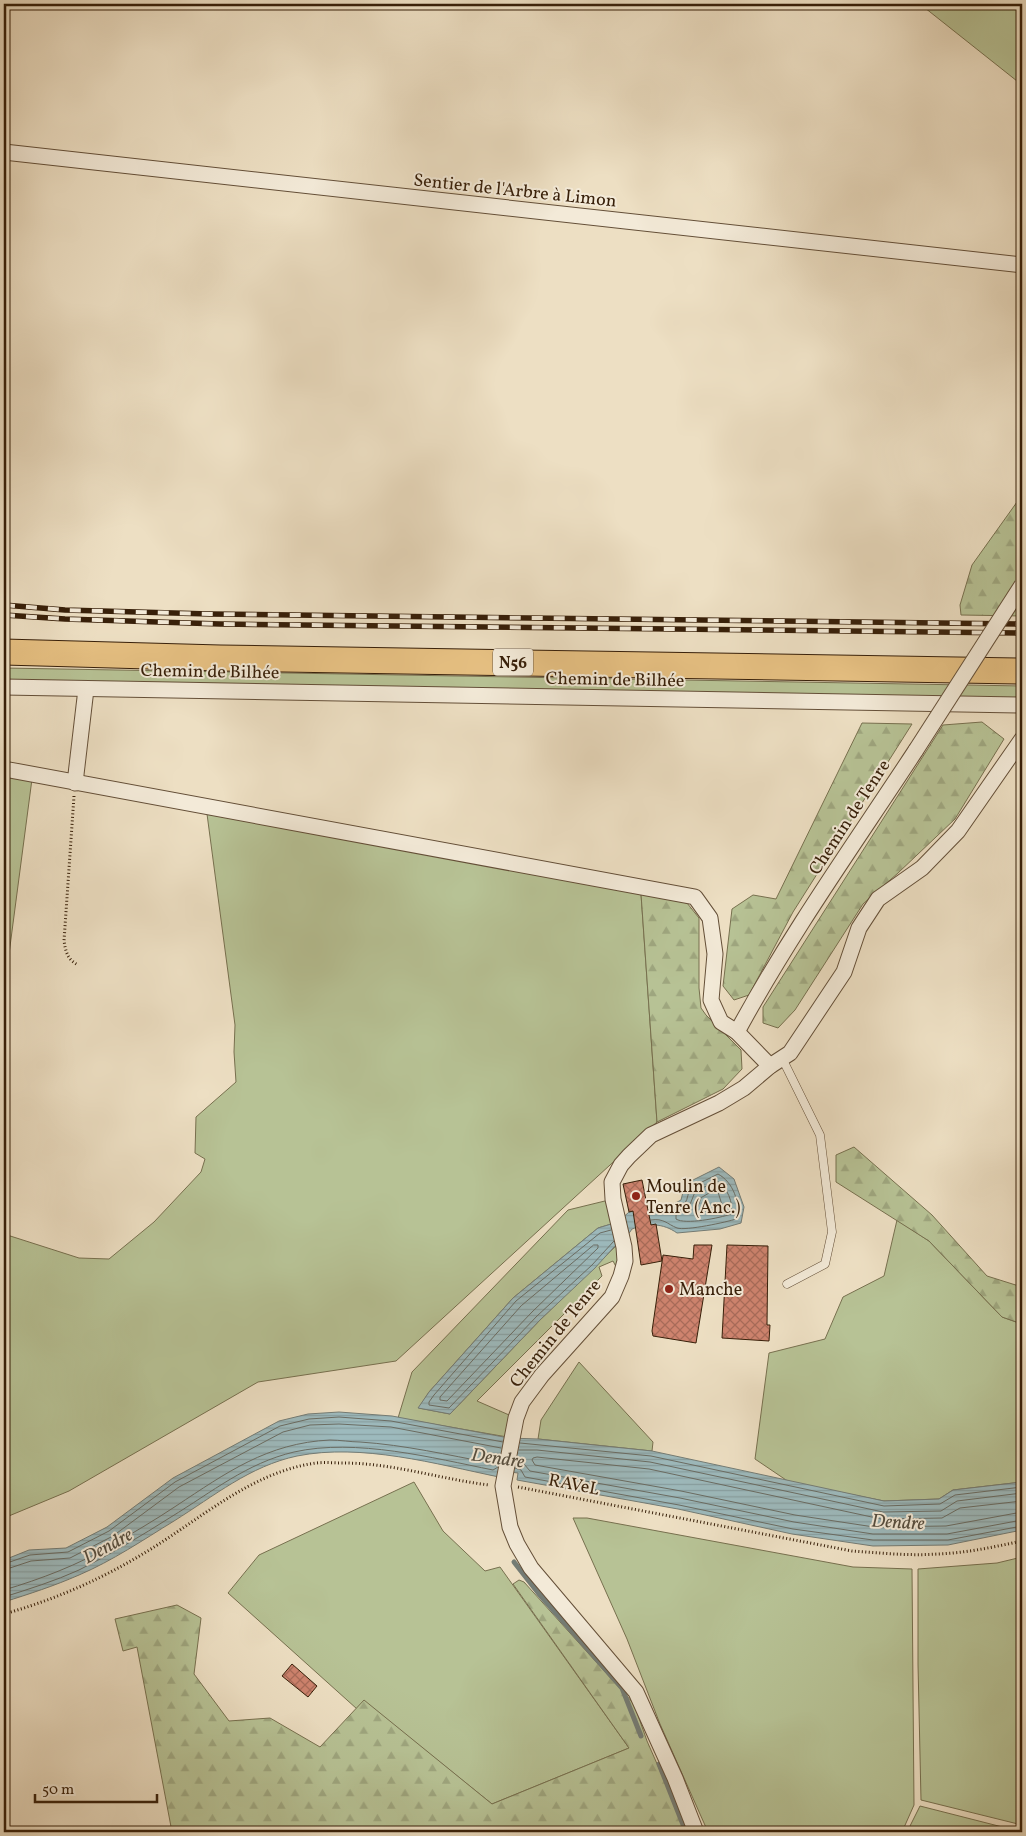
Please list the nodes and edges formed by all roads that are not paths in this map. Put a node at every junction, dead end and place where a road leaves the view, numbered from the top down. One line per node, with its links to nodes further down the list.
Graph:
1 (4, 152): 2 (street, Sentier de l'Arbre à Limon)
2 (1022, 266)
3 (1022, 585): 13 (street, Chemin de Tenre, bridge)
4 (4, 652): 5 (highway, N56)
5 (1022, 671)
6 (4, 687): 7 (street, Chemin de Bilhée)
7 (86, 688): 8 (street, Chemin de Bilhée); 12 (street)
8 (1022, 705)
9 (1022, 739): 10 (street, Chemin de Tenre)
10 (1018, 754): 14 (street, Chemin de Tenre)
11 (4, 769): 12 (street)
12 (75, 783): 13 (street)
13 (737, 1032): 14 (street)
14 (776, 1062): 15 (lane); 16 (street, Chemin de Tenre)
15 (787, 1284)
16 (696, 1832)

